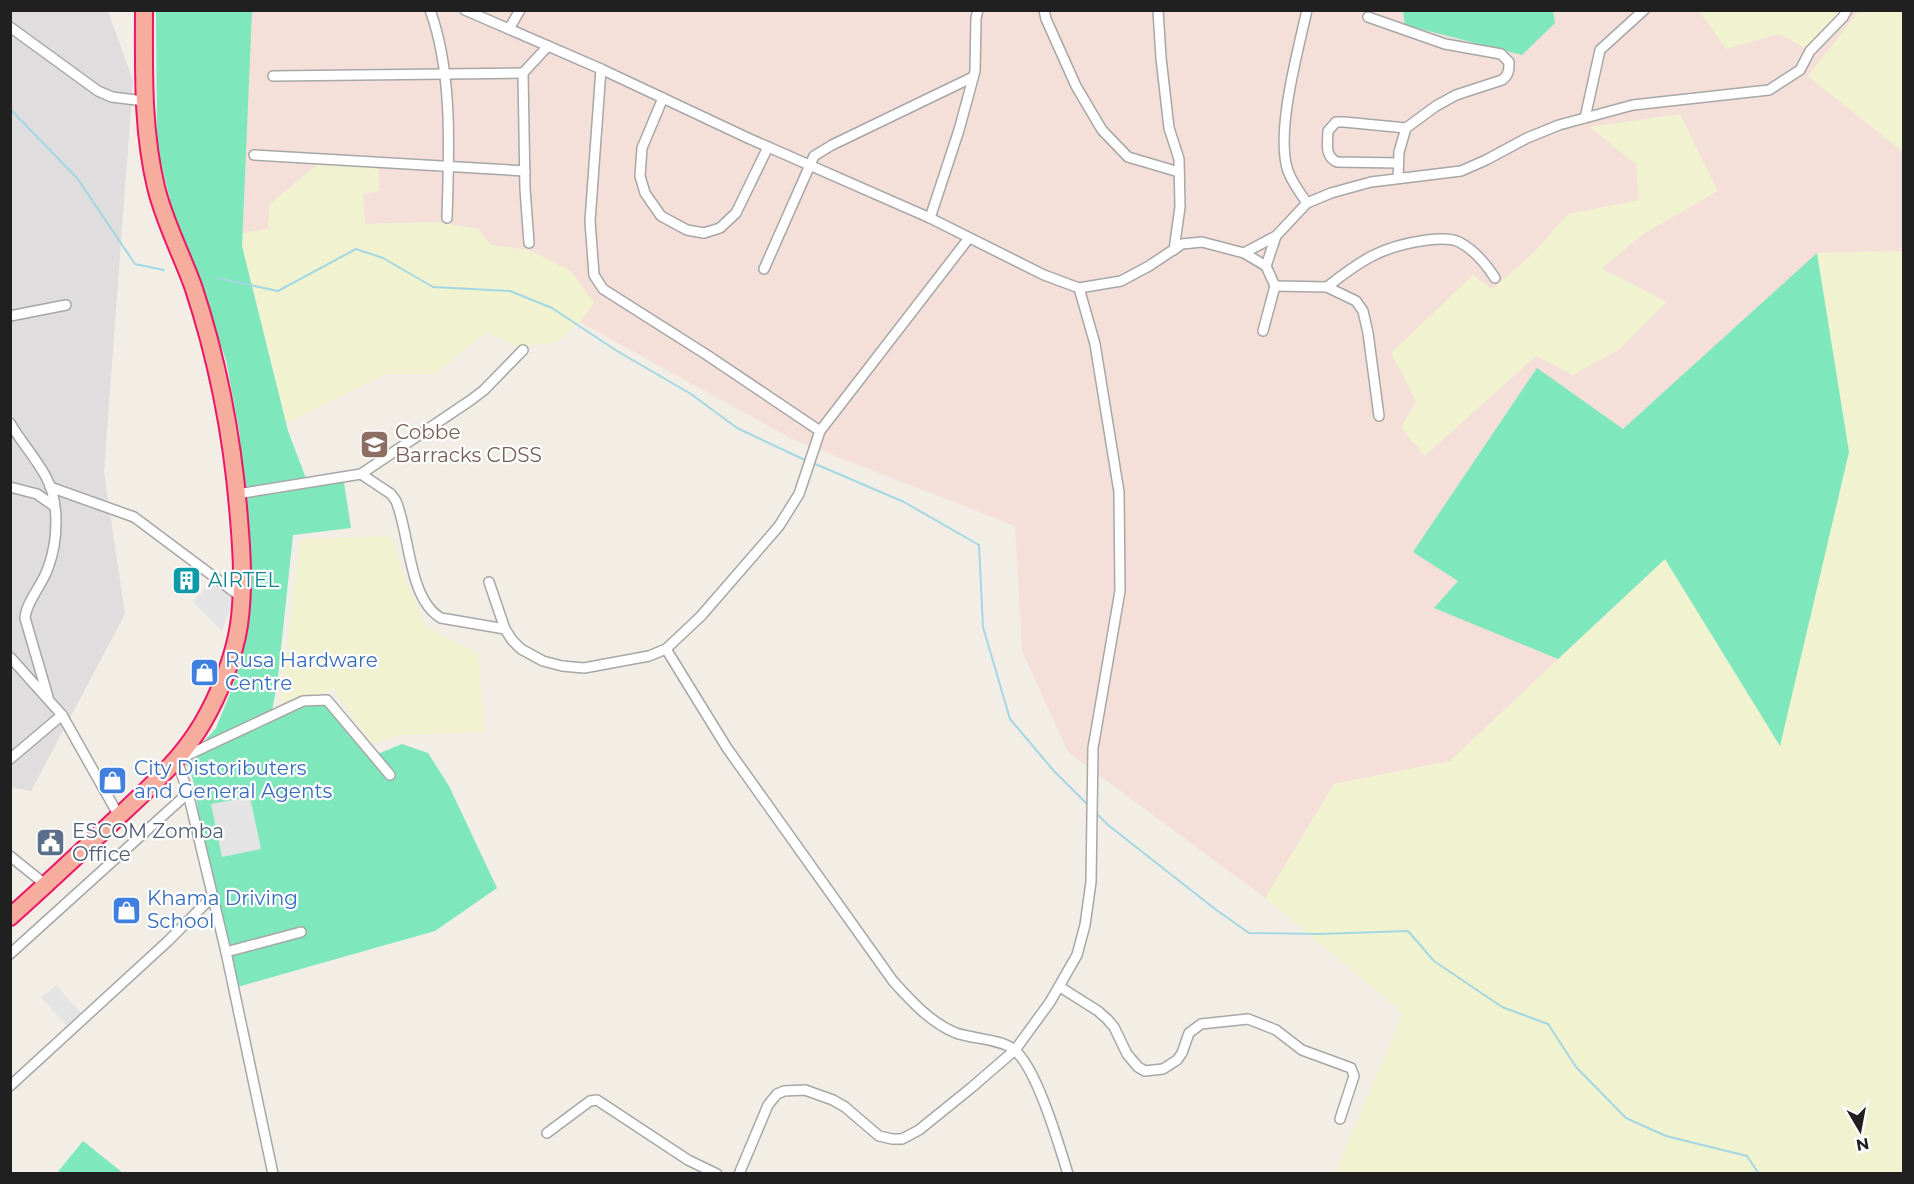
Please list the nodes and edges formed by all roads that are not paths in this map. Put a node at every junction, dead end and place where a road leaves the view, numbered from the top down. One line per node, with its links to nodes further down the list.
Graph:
1 (144, 10): 21 (highway)
2 (430, 10): 17 (street)
3 (465, 10): 13 (street)
4 (520, 10): 13 (street)
5 (978, 10): 19 (street)
6 (1044, 10): 30 (street)
7 (1158, 10): 30 (street)
8 (1307, 10): 32 (street)
9 (1644, 10): 22 (street)
10 (1847, 10): 22 (street)
11 (1368, 17): 23 (street)
12 (10, 27): 21 (street)
13 (509, 29): 14 (street)
14 (548, 46): 15 (street); 16 (street)
15 (601, 69): 20 (street); 52 (street)
16 (523, 73): 17 (street); 29 (street)
17 (446, 74): 18 (street); 28 (street)
18 (273, 76)
19 (973, 77): 27 (street); 34 (street)
20 (663, 98): 24 (street); 24 (street)
21 (144, 101): 56 (highway)
22 (1585, 118): 31 (street)
23 (1406, 128): 26 (street); 26 (street)
24 (768, 147): 27 (street)
25 (254, 155): 28 (street)
26 (1398, 163): 31 (street)
27 (809, 165): 34 (street); 41 (street)
28 (448, 168): 29 (street); 33 (street)
29 (525, 171): 37 (street)
30 (1179, 172): 38 (street)
31 (1398, 178): 32 (street)
32 (1306, 203): 35 (street)
33 (447, 218)
34 (930, 218): 36 (street)
35 (1276, 236): 39 (street); 40 (street)
36 (969, 238): 45 (street); 52 (street)
37 (529, 243)
38 (1174, 250): 39 (street); 45 (street)
39 (1244, 253): 40 (street)
40 (1266, 266): 43 (street)
41 (764, 269)
42 (1495, 278): 44 (street)
43 (1275, 286): 44 (street); 48 (street)
44 (1327, 287): 50 (street)
45 (1079, 288): 78 (street)
46 (66, 305): 47 (street)
47 (10, 316)
48 (1263, 331)
49 (523, 350): 53 (street)
50 (1379, 416)
51 (10, 423): 55 (street)
52 (820, 431): 62 (street)
53 (361, 474): 56 (street); 61 (street)
54 (10, 487): 57 (street)
55 (51, 489): 57 (street); 58 (street); 60 (street)
56 (237, 494): 60 (highway)
57 (40, 496): 58 (street)
58 (54, 506): 64 (street)
59 (489, 582): 61 (street)
60 (242, 597): 67 (highway)
61 (505, 628): 62 (street)
62 (666, 649): 79 (street)
63 (11, 659): 64 (street)
64 (48, 697): 65 (street)
65 (62, 715): 66 (street); 70 (street)
66 (10, 759)
67 (177, 760): 68 (street); 69 (street); 70 (highway)
68 (390, 775)
69 (188, 794): 73 (street); 77 (street)
70 (119, 816): 72 (highway)
71 (10, 856): 72 (street)
72 (46, 885): 74 (highway)
73 (212, 897): 76 (street); 80 (street)
74 (10, 917)
75 (301, 932): 76 (street)
76 (226, 952): 83 (street)
77 (10, 954)
78 (1060, 987): 79 (street); 81 (street)
79 (1015, 1050): 85 (street); 86 (street)
80 (10, 1086)
81 (1340, 1119)
82 (547, 1133): 84 (street)
83 (273, 1173)
84 (717, 1173)
85 (739, 1173)
86 (1068, 1173)

